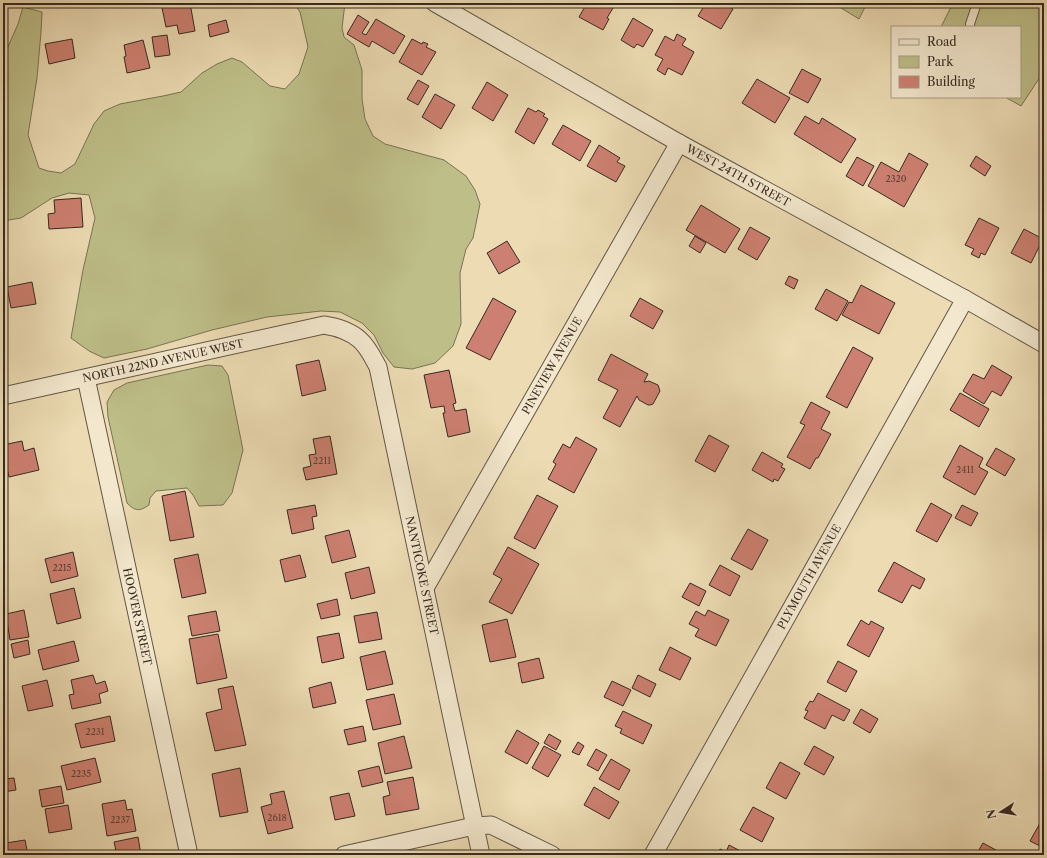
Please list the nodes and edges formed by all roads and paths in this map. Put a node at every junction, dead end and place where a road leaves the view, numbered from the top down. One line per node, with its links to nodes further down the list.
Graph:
1 (435, 3): 4 (street, WEST 24TH STREET)
2 (977, 3): 3 (lane)
3 (970, 26)
4 (679, 143): 5 (street, WEST 24TH STREET); 10 (street, PINEVIEW AVENUE)
5 (966, 299): 7 (street, WEST 24TH STREET); 16 (street, PLYMOUTH AVENUE)
6 (324, 325): 8 (street, NORTH 22ND AVENUE WEST); 10 (street, NANTICOKE STREET)
7 (1044, 344)
8 (86, 378): 9 (street, NORTH 22ND AVENUE WEST); 12 (street, HOOVER STREET)
9 (3, 396)
10 (425, 588): 11 (street, NANTICOKE STREET)
11 (474, 826): 13 (street); 14 (street, NANTICOKE STREET); 15 (street)
12 (189, 855)
13 (344, 855)
14 (481, 855)
15 (552, 855)
16 (654, 855)

